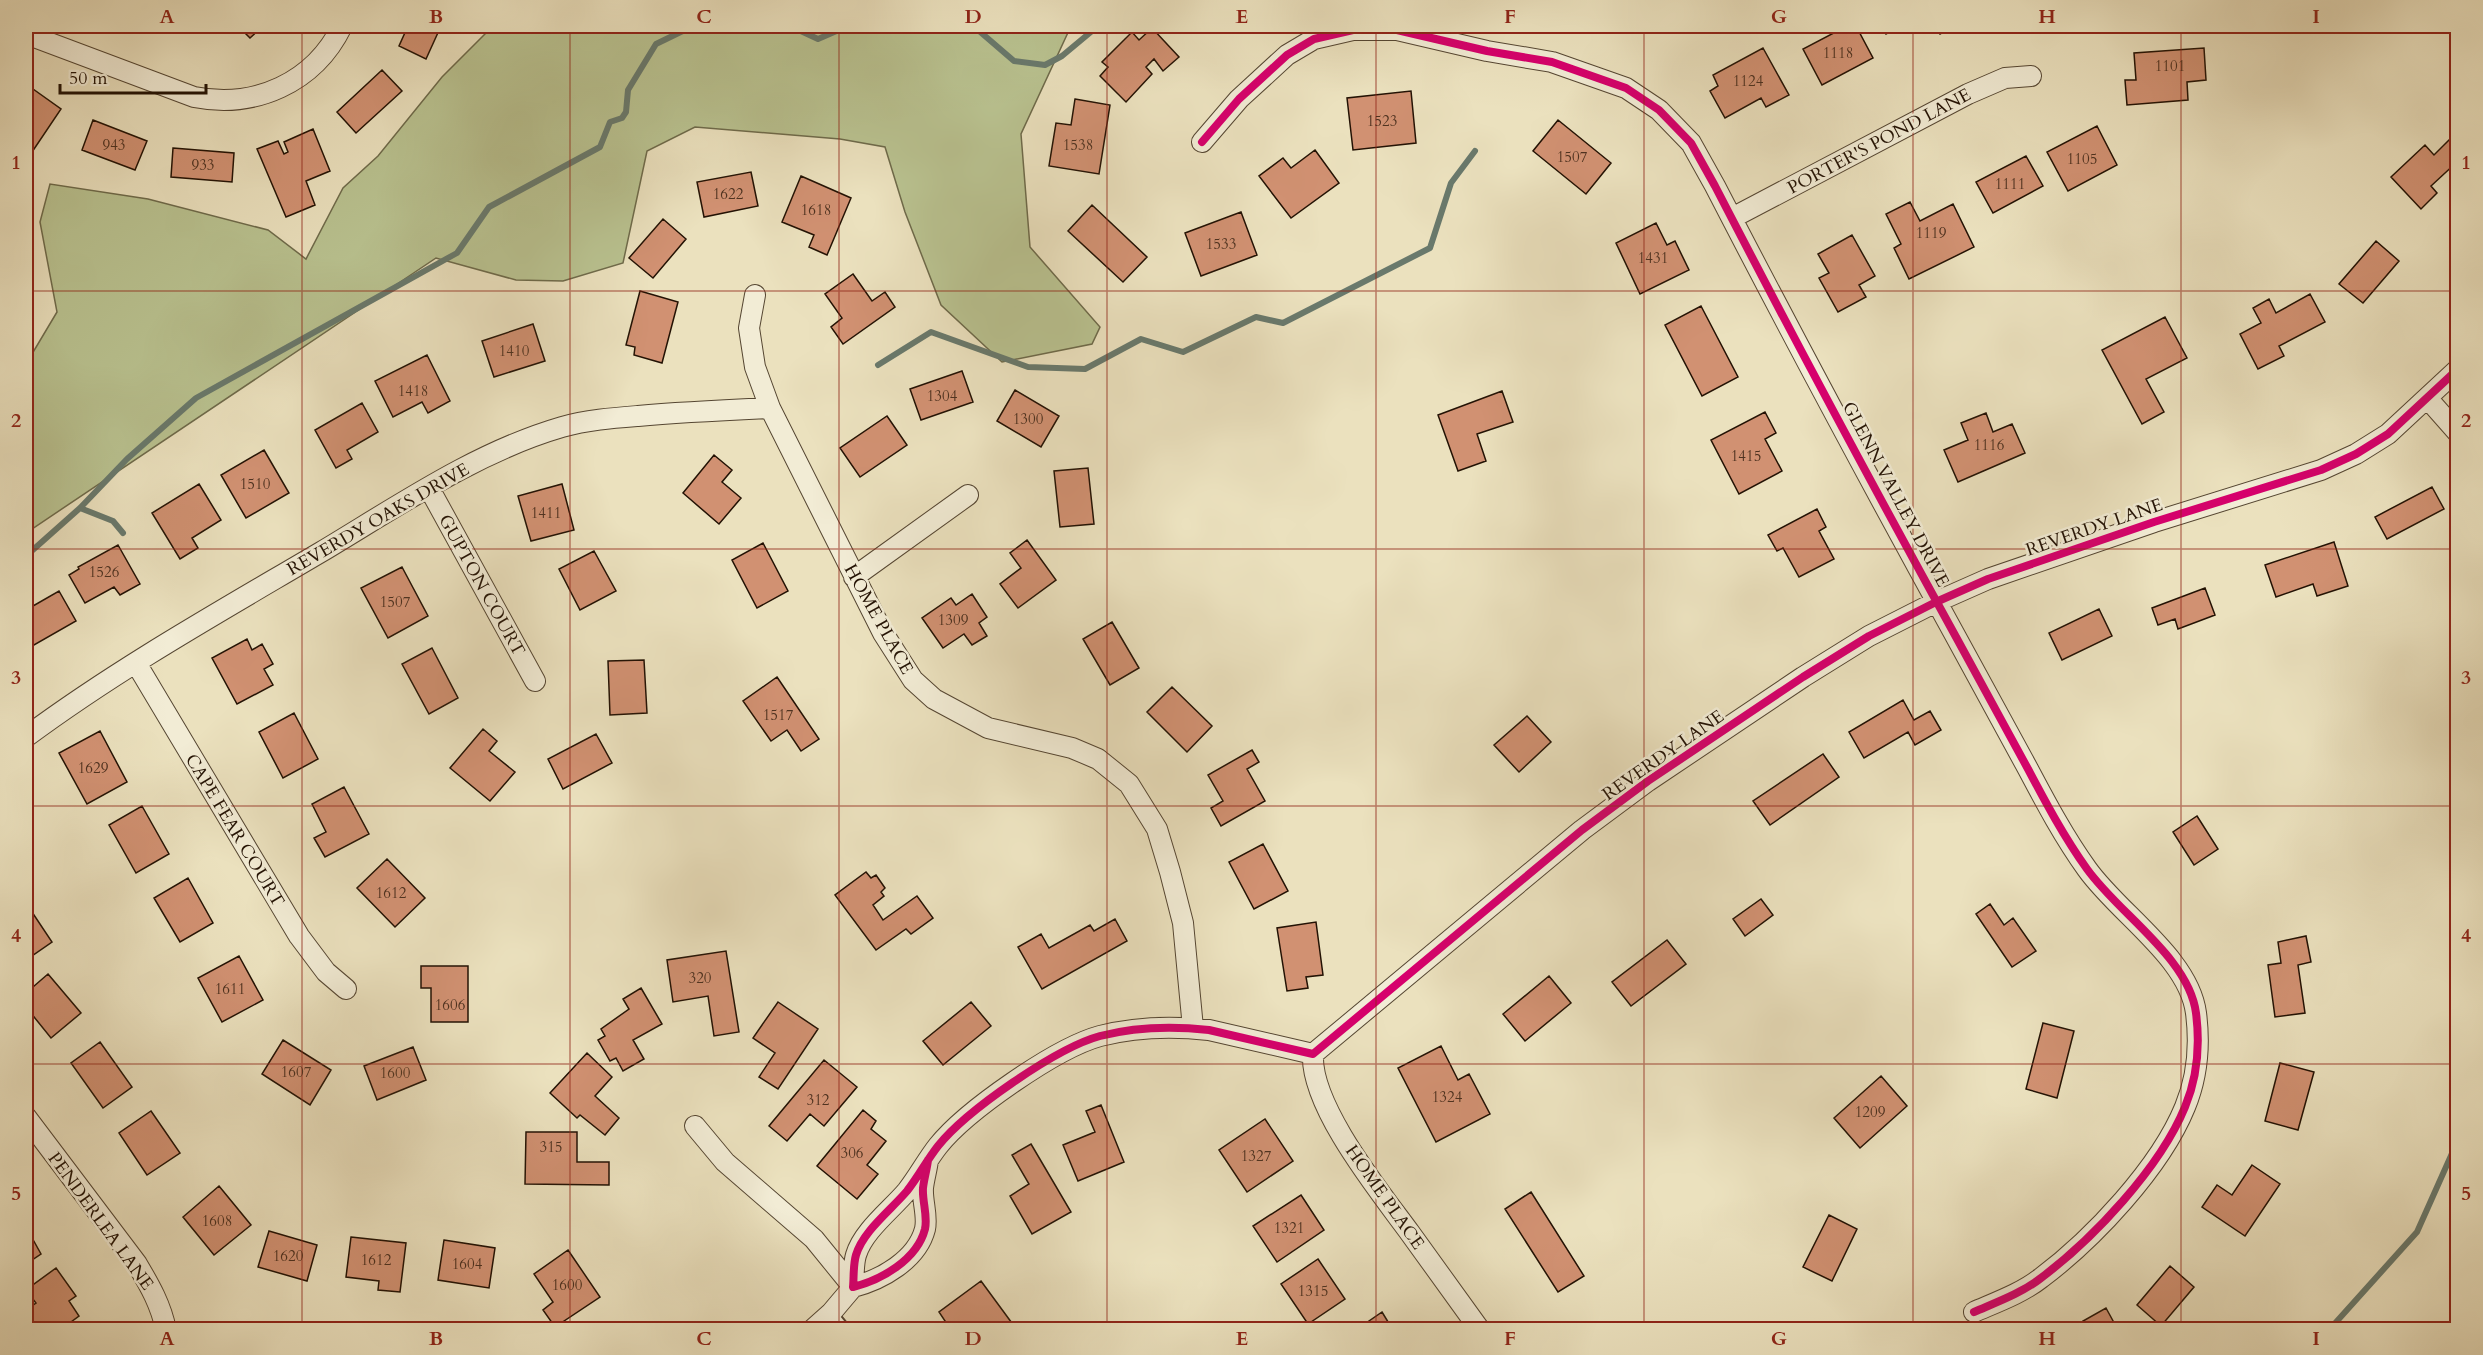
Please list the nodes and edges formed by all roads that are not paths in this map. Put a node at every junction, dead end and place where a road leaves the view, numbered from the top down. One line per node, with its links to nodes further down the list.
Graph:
1 (342, 26): 2 (street)
2 (26, 34)
3 (2031, 76): 5 (street, PORTER'S POND LANE)
4 (1202, 142): 5 (street, GLENN VALLEY DRIVE)
5 (1732, 218): 14 (street, GLENN VALLEY DRIVE)
6 (755, 295): 9 (street, HOME PLACE)
7 (2457, 369): 8 (street, REVERDY LANE)
8 (2428, 399): 10 (street); 14 (street, REVERDY LANE)
9 (770, 408): 11 (street, REVERDY OAKS DRIVE); 13 (street, HOME PLACE)
10 (2457, 433)
11 (429, 488): 15 (street, REVERDY OAKS DRIVE); 16 (street, GUPTON COURT)
12 (969, 495): 13 (street)
13 (854, 577): 19 (street, HOME PLACE)
14 (1936, 602): 20 (street, REVERDY LANE); 25 (street, GLENN VALLEY DRIVE)
15 (136, 663): 17 (street, REVERDY OAKS DRIVE); 18 (street, CAPE FEAR COURT)
16 (535, 681)
17 (26, 737)
18 (346, 989)
19 (1193, 1028): 20 (street); 23 (street)
20 (1313, 1054): 30 (street, HOME PLACE)
21 (26, 1117): 27 (street, PENDERLEA LANE)
22 (695, 1126): 24 (street)
23 (928, 1160): 24 (street); 24 (street)
24 (853, 1287): 26 (street)
25 (1974, 1312)
26 (831, 1313): 28 (street); 29 (lane)
27 (166, 1329)
28 (812, 1329)
29 (845, 1329)
30 (1480, 1329)

